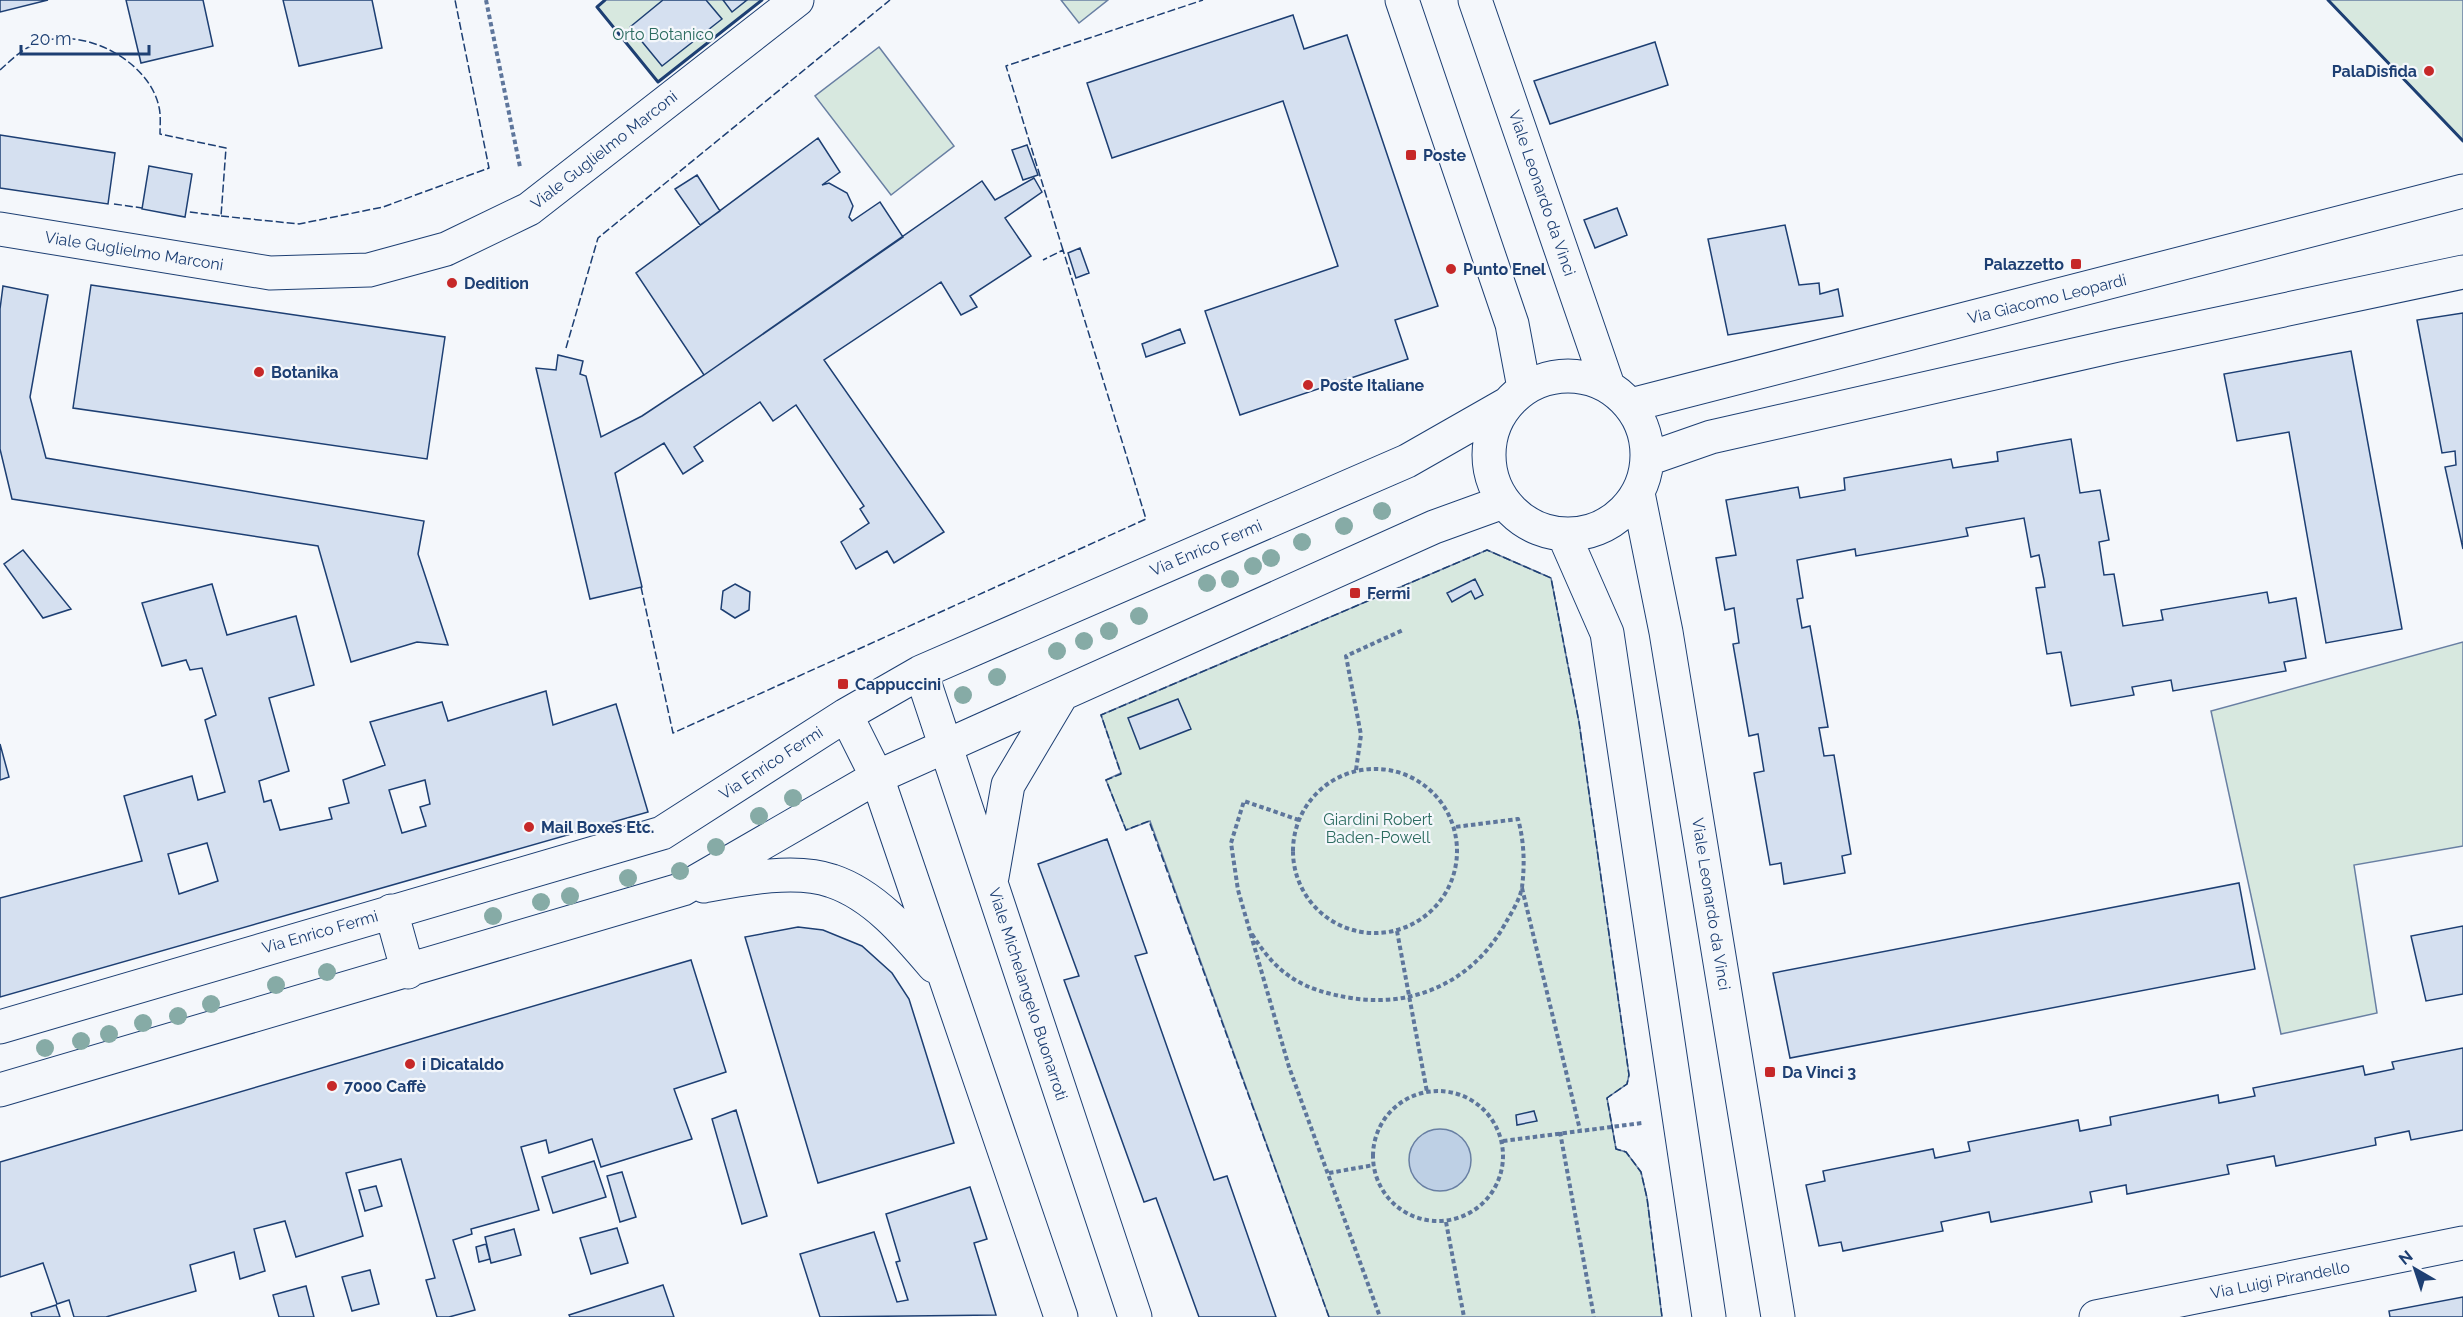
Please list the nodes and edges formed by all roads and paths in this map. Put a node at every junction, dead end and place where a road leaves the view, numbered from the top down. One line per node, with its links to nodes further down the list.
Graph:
1 (486, 0): 6 (path)
2 (797, 0): 6 (street, Viale Guglielmo Marconi)
3 (1402, 0): 10 (street)
4 (1475, 0): 9 (street, Viale Leonardo da Vinci)
5 (2463, 191): 9 (street, Via Giacomo Leopardi)
6 (529, 209): 7 (street, Viale Guglielmo Marconi)
7 (0, 229)
8 (2463, 272): 11 (street)
9 (1619, 395): 10 (street); 11 (street)
10 (1515, 396): 13 (street); 16 (street, Via Enrico Fermi)
11 (1648, 459): 12 (street)
12 (1638, 493): 14 (street); 50 (street, Viale Leonardo da Vinci)
13 (1503, 502): 14 (street); 17 (street)
14 (1563, 535): 36 (street)
15 (1403, 630): 20 (path)
16 (921, 672): 18 (street, Via Enrico Fermi); 19 (street, Viale Michelangelo Buonarroti)
17 (1062, 694): 19 (street); 24 (street)
18 (846, 715): 21 (street); 27 (street, Via Enrico Fermi)
19 (946, 746): 21 (street); 24 (street, Viale Michelangelo Buonarroti)
20 (1356, 770): 22 (path); 23 (path)
21 (877, 777): 26 (street); 31 (street)
22 (1299, 820): 28 (path); 29 (path)
23 (1455, 827): 25 (path); 29 (path)
24 (991, 882): 45 (street, Viale Michelangelo Buonarroti)
25 (1522, 888): 32 (path); 37 (path)
26 (683, 889): 30 (street); 31 (street)
27 (392, 911): 30 (street); 33 (street, Via Enrico Fermi)
28 (1248, 928): 32 (path); 41 (path)
29 (1397, 931): 32 (path)
30 (408, 972): 34 (street)
31 (945, 979): 44 (street)
32 (1409, 998): 35 (path)
33 (0, 1027)
34 (0, 1090)
35 (1427, 1092): 39 (path); 40 (path)
36 (1679, 1119): 37 (path); 49 (street)
37 (1580, 1130): 38 (path)
38 (1560, 1132): 39 (path); 48 (path)
39 (1503, 1141): 42 (path)
40 (1374, 1165): 41 (path); 42 (path)
41 (1329, 1173): 46 (path)
42 (1446, 1222): 47 (path)
43 (2463, 1243): 51 (street, Via Luigi Pirandello)
44 (1060, 1317)
45 (1135, 1317)
46 (1380, 1317)
47 (1464, 1317)
48 (1594, 1317)
49 (1709, 1317)
50 (1778, 1317)
51 (2096, 1317)

